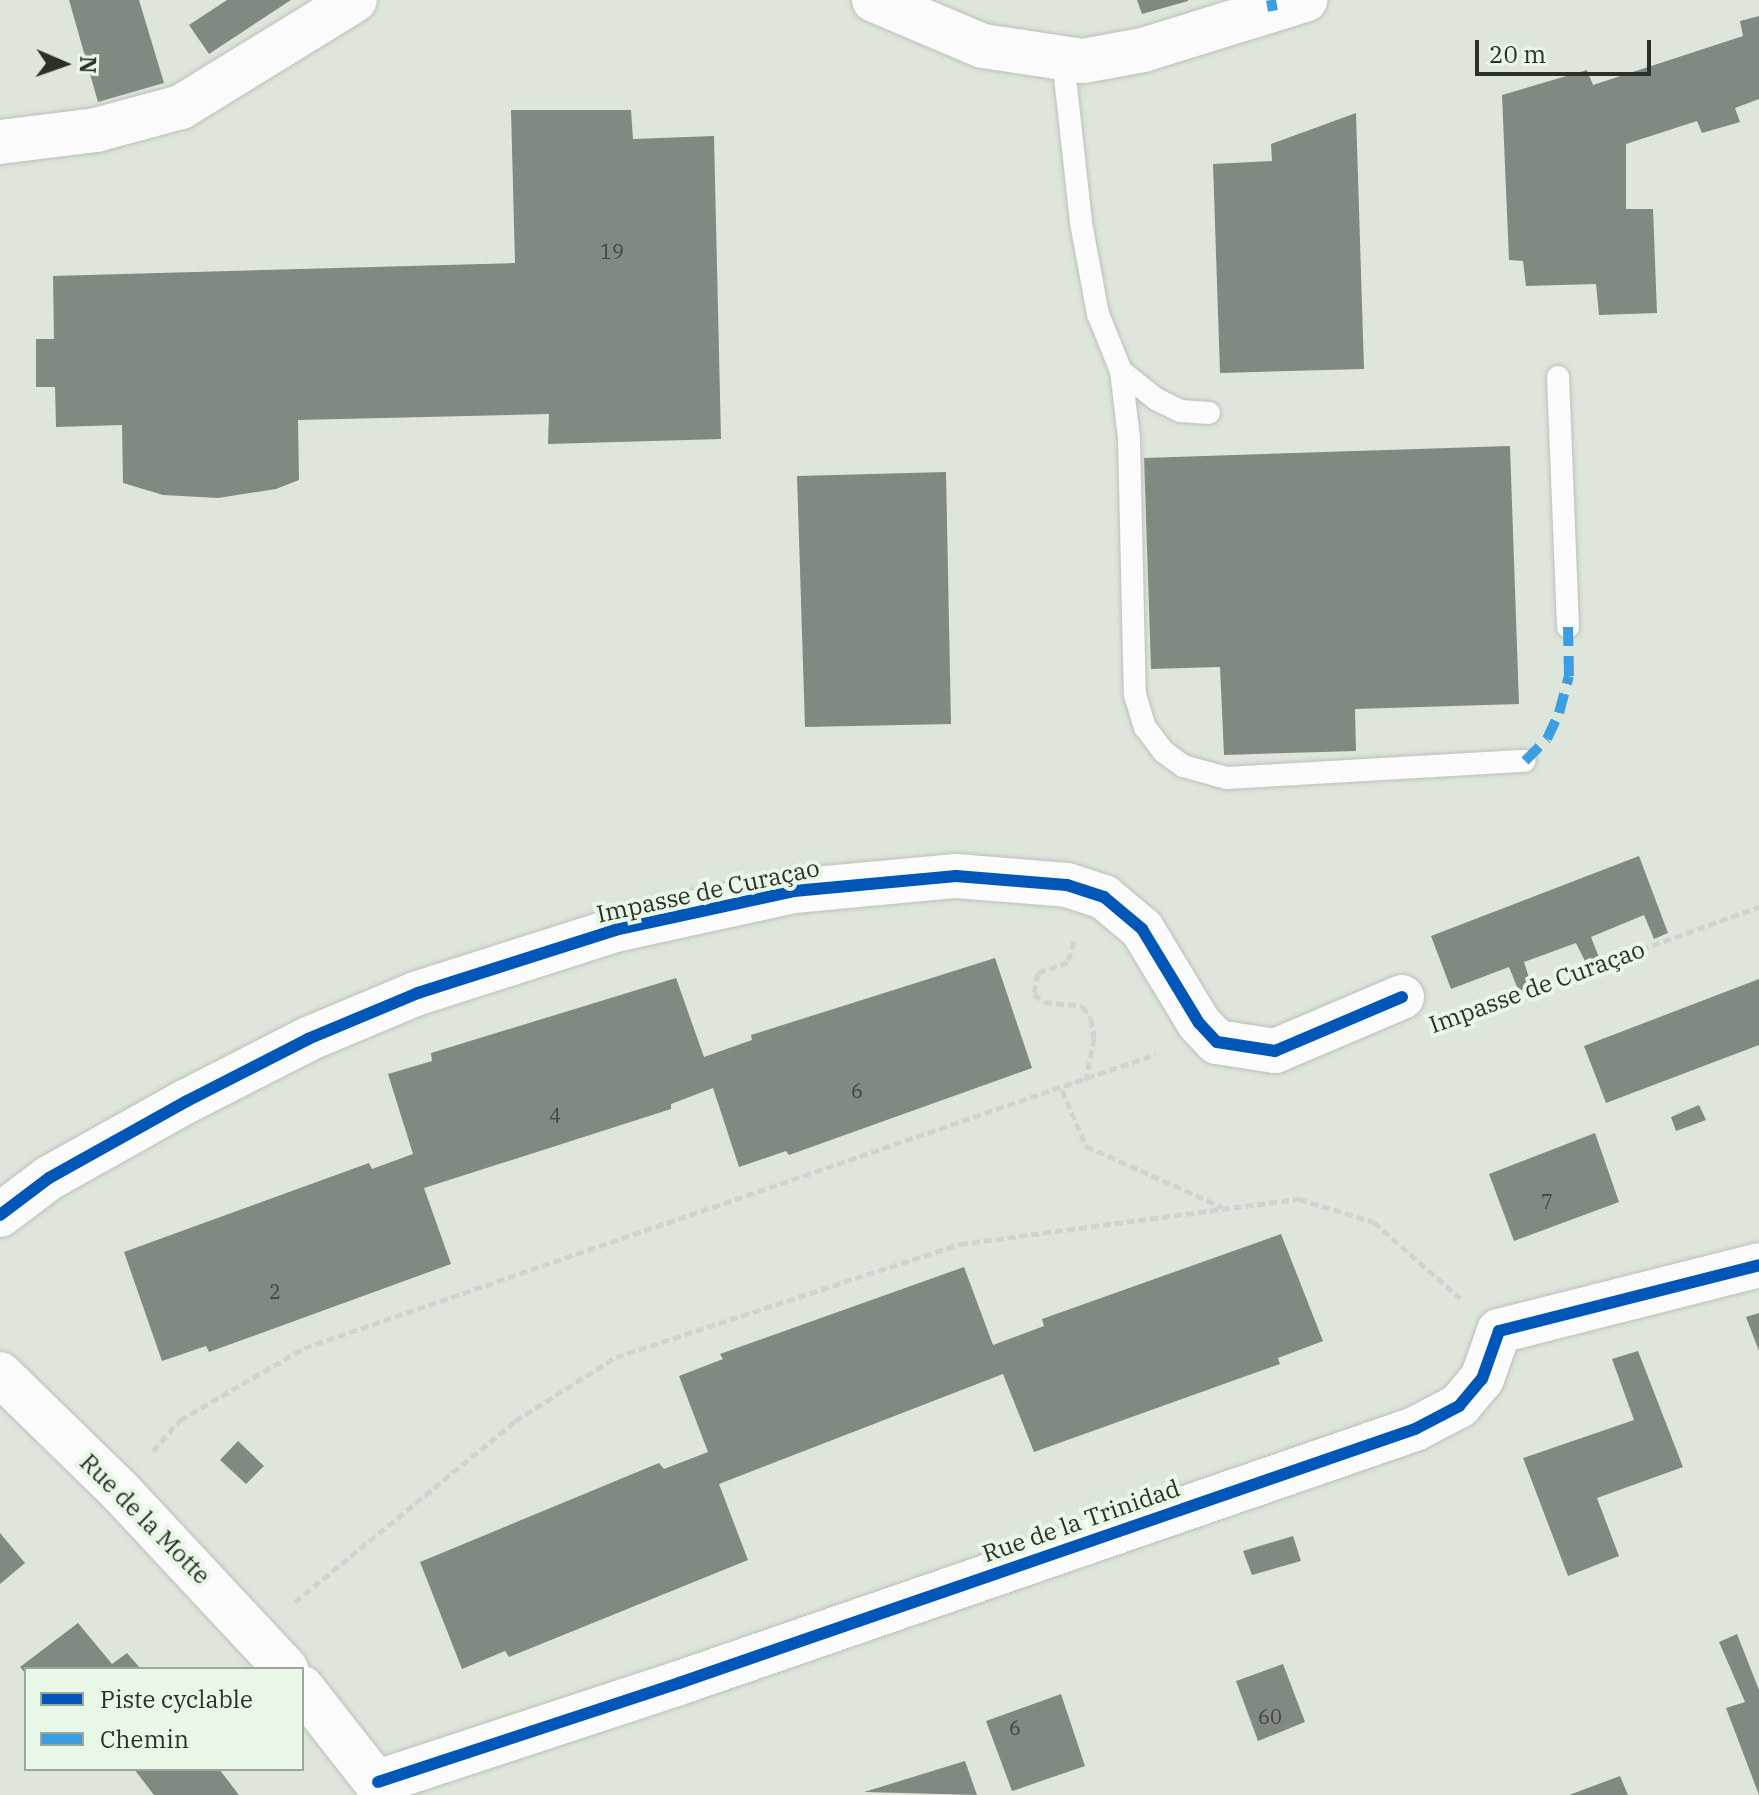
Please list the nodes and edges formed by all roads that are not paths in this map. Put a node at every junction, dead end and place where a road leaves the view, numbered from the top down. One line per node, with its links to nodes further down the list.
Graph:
1 (355, 0): 5 (street)
2 (874, 0): 4 (street)
3 (1283, 4): 4 (street)
4 (1063, 59): 6 (lane)
5 (0, 142)
6 (1121, 371): 8 (lane); 10 (lane)
7 (1558, 377): 9 (lane)
8 (1209, 413)
9 (1568, 627)
10 (1525, 761)
11 (1402, 997): 12 (street, Impasse de Curaçao)
12 (0, 1215)
13 (1759, 1265): 17 (street, Rue de la Trinidad)
14 (0, 1374): 15 (street, Rue de la Motte)
15 (284, 1667)
16 (304, 1690): 17 (street)
17 (382, 1788)

